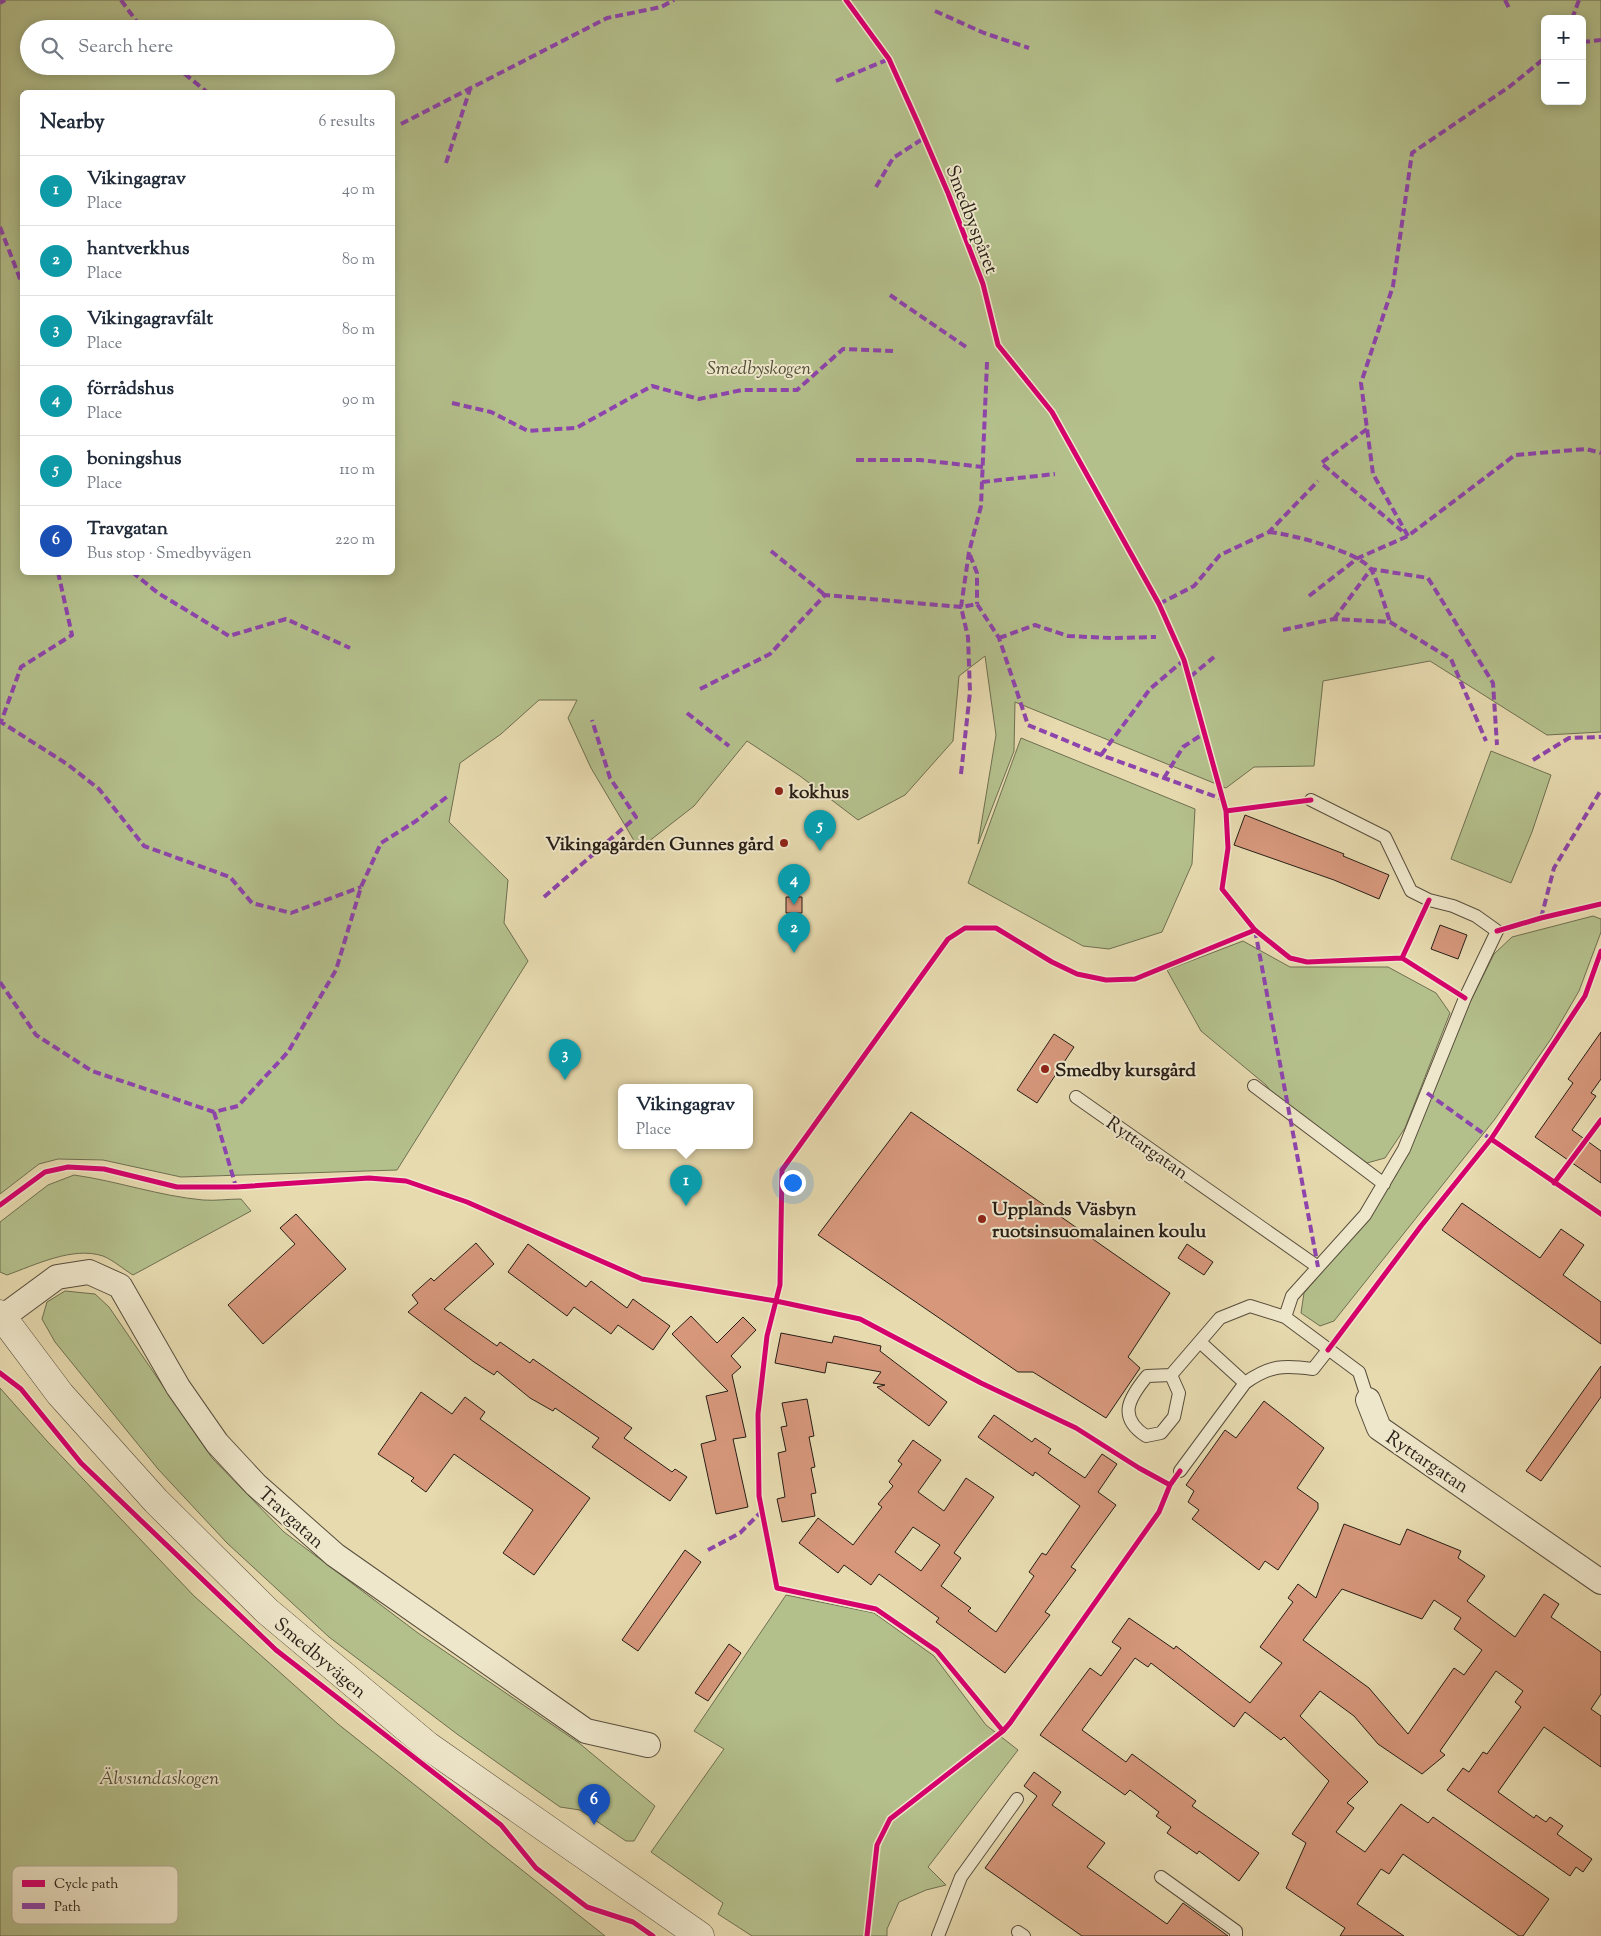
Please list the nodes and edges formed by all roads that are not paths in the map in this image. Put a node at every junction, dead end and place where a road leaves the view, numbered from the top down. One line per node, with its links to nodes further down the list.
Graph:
1 (1311, 800): 4 (lane)
2 (1254, 1086): 4 (lane)
3 (1076, 1097): 5 (lane, Ryttargatan)
4 (1384, 1184): 5 (lane)
5 (1318, 1267): 6 (lane)
6 (1285, 1316): 8 (lane, Ryttargatan); 9 (lane, Ryttargatan)
7 (1, 1317): 15 (street, Travgatan); 18 (street, Smedbyvägen)
8 (1200, 1342): 10 (lane, Ryttargatan); 11 (lane)
9 (1328, 1350): 11 (lane); 12 (lane, Ryttargatan)
10 (1171, 1375): 10 (lane)
11 (1245, 1383): 13 (lane)
12 (1368, 1400): 14 (street, Ryttargatan)
13 (1180, 1471)
14 (1601, 1582)
15 (648, 1745)
16 (1017, 1799): 19 (lane)
17 (1161, 1877): 20 (lane)
18 (700, 1936)
19 (938, 1936)
20 (1236, 1936)

